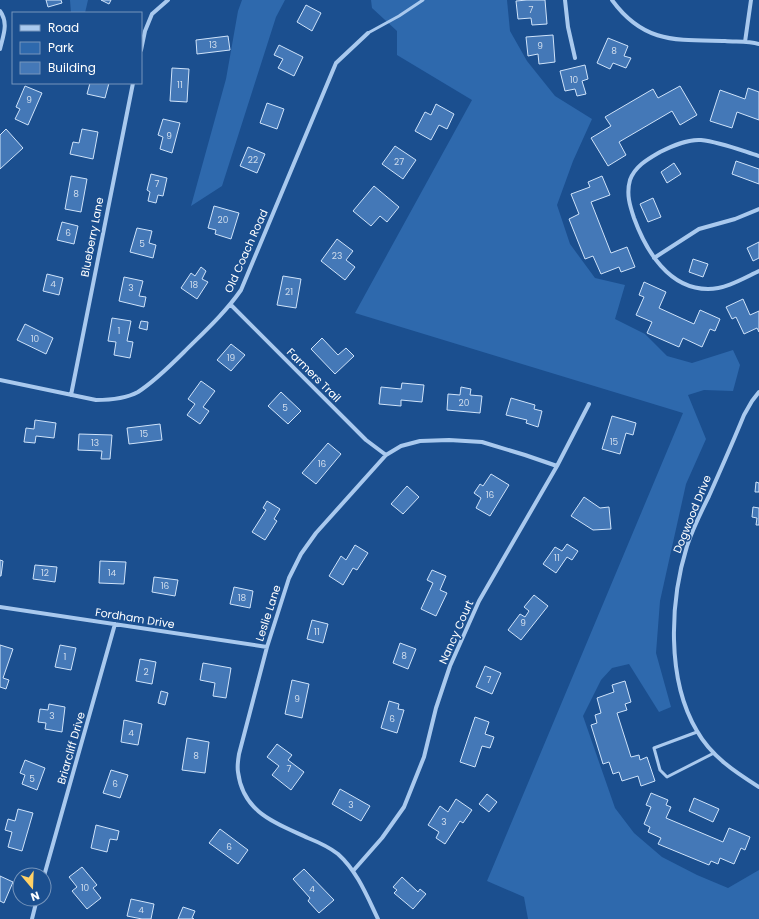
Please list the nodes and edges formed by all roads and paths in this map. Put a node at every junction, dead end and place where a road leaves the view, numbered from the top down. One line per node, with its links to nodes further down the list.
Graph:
1 (168, 0): 10 (street)
2 (423, 0): 7 (lane)
3 (565, 0): 12 (street)
4 (612, 0): 8 (street)
5 (751, 0): 8 (street)
6 (0, 11): 11 (street)
7 (368, 33): 18 (street, Old Coach Road)
8 (745, 42): 9 (street)
9 (759, 44)
10 (142, 45)
11 (0, 49)
12 (574, 58)
13 (134, 84): 21 (street, Blueberry Lane)
14 (759, 156): 16 (street)
15 (759, 210): 16 (street)
16 (654, 258): 17 (street)
17 (759, 271)
18 (231, 305): 21 (street, Old Coach Road); 23 (street, Farmers Trail)
19 (0, 380): 21 (street, Old Coach Road)
20 (759, 392): 28 (street, Dogwood Drive)
21 (71, 395)
22 (589, 404): 24 (street, Nancy Court)
23 (386, 456): 24 (street, Leslie Lane); 27 (street, Leslie Lane)
24 (557, 466): 32 (street, Nancy Court)
25 (0, 607): 26 (street, Fordham Drive)
26 (115, 624): 27 (street, Fordham Drive); 31 (street, Briarcliff Drive)
27 (267, 647): 32 (street, Leslie Lane)
28 (697, 732): 29 (street, Dogwood Drive); 29 (lane)
29 (714, 753): 30 (street, Dogwood Drive)
30 (759, 787)
31 (47, 867)
32 (353, 871): 35 (street, Leslie Lane)
33 (35, 907): 34 (street)
34 (32, 919)
35 (378, 919)

